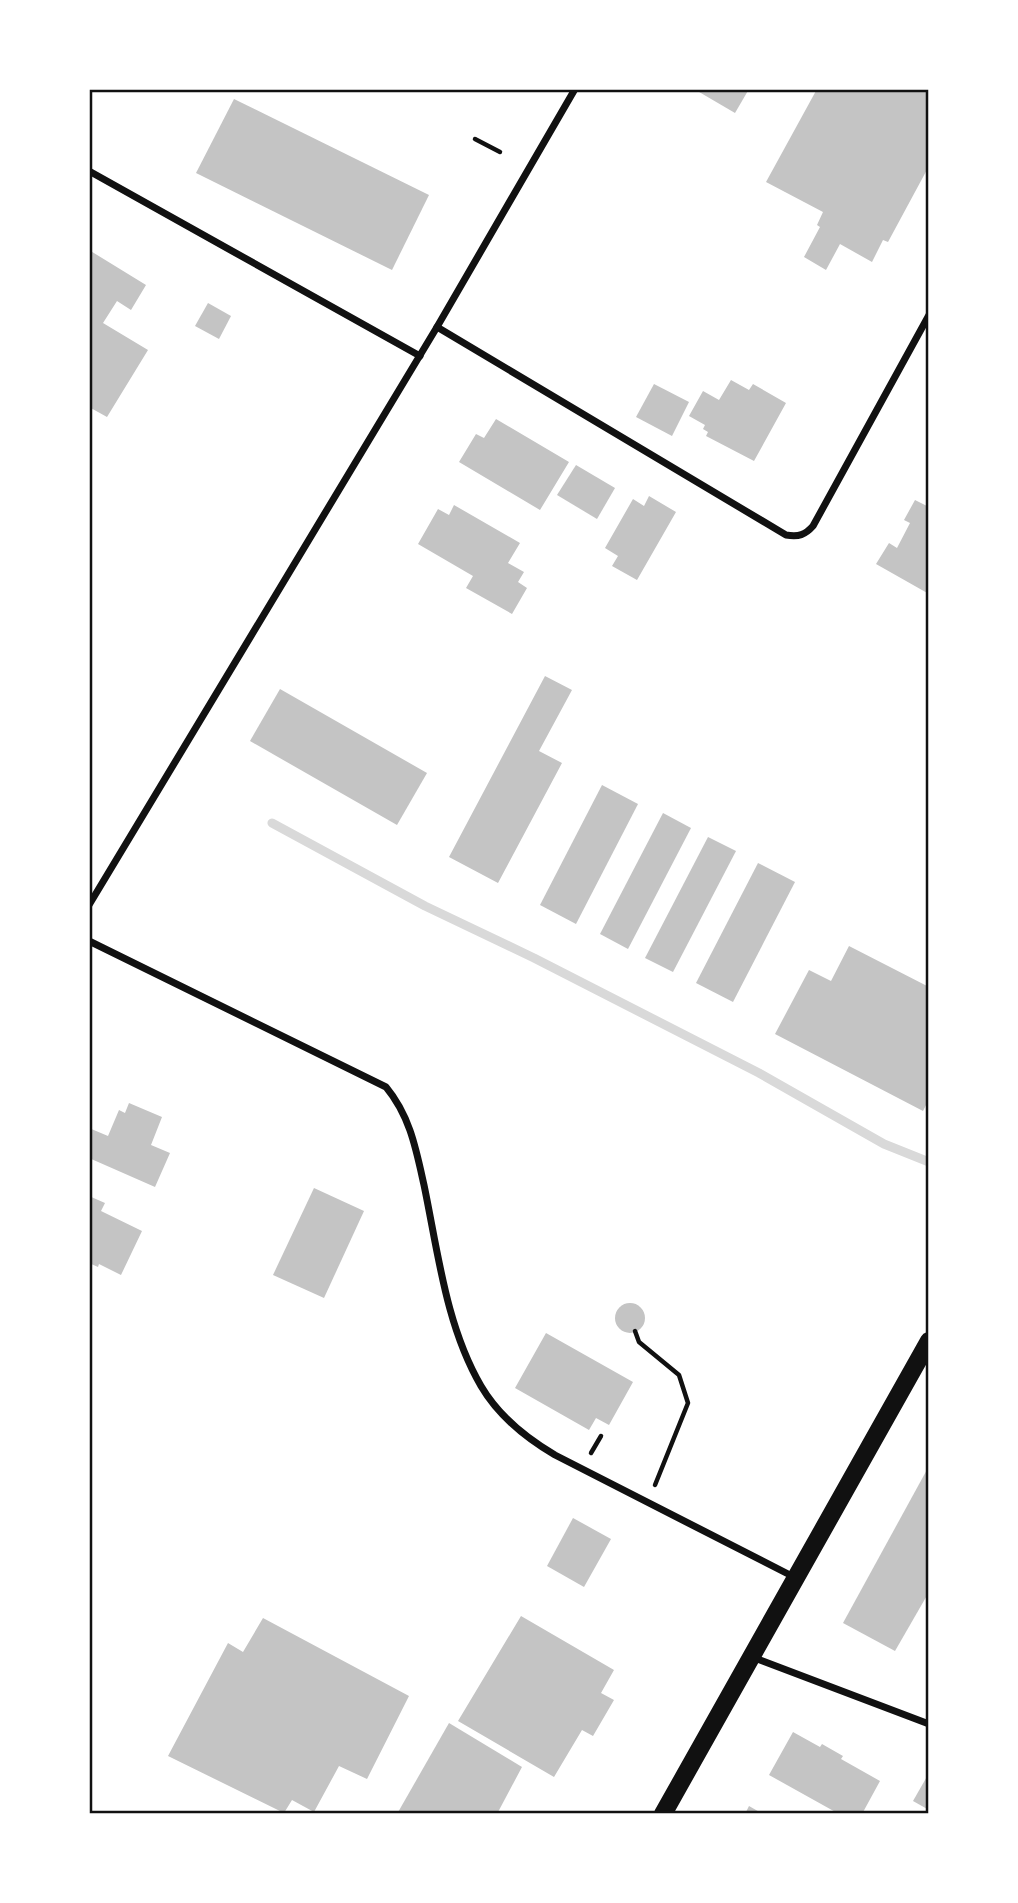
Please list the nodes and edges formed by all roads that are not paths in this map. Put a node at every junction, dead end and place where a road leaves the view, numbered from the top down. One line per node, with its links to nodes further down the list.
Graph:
1 (575, 89): 4 (street)
2 (89, 171): 5 (street)
3 (929, 315): 4 (street)
4 (437, 327): 5 (street)
5 (420, 356): 6 (street)
6 (89, 905)
7 (89, 941): 9 (street)
8 (929, 1341): 9 (main road)
9 (797, 1578): 10 (main road)
10 (751, 1657): 11 (street); 12 (main road)
11 (929, 1724)
12 (663, 1814)

